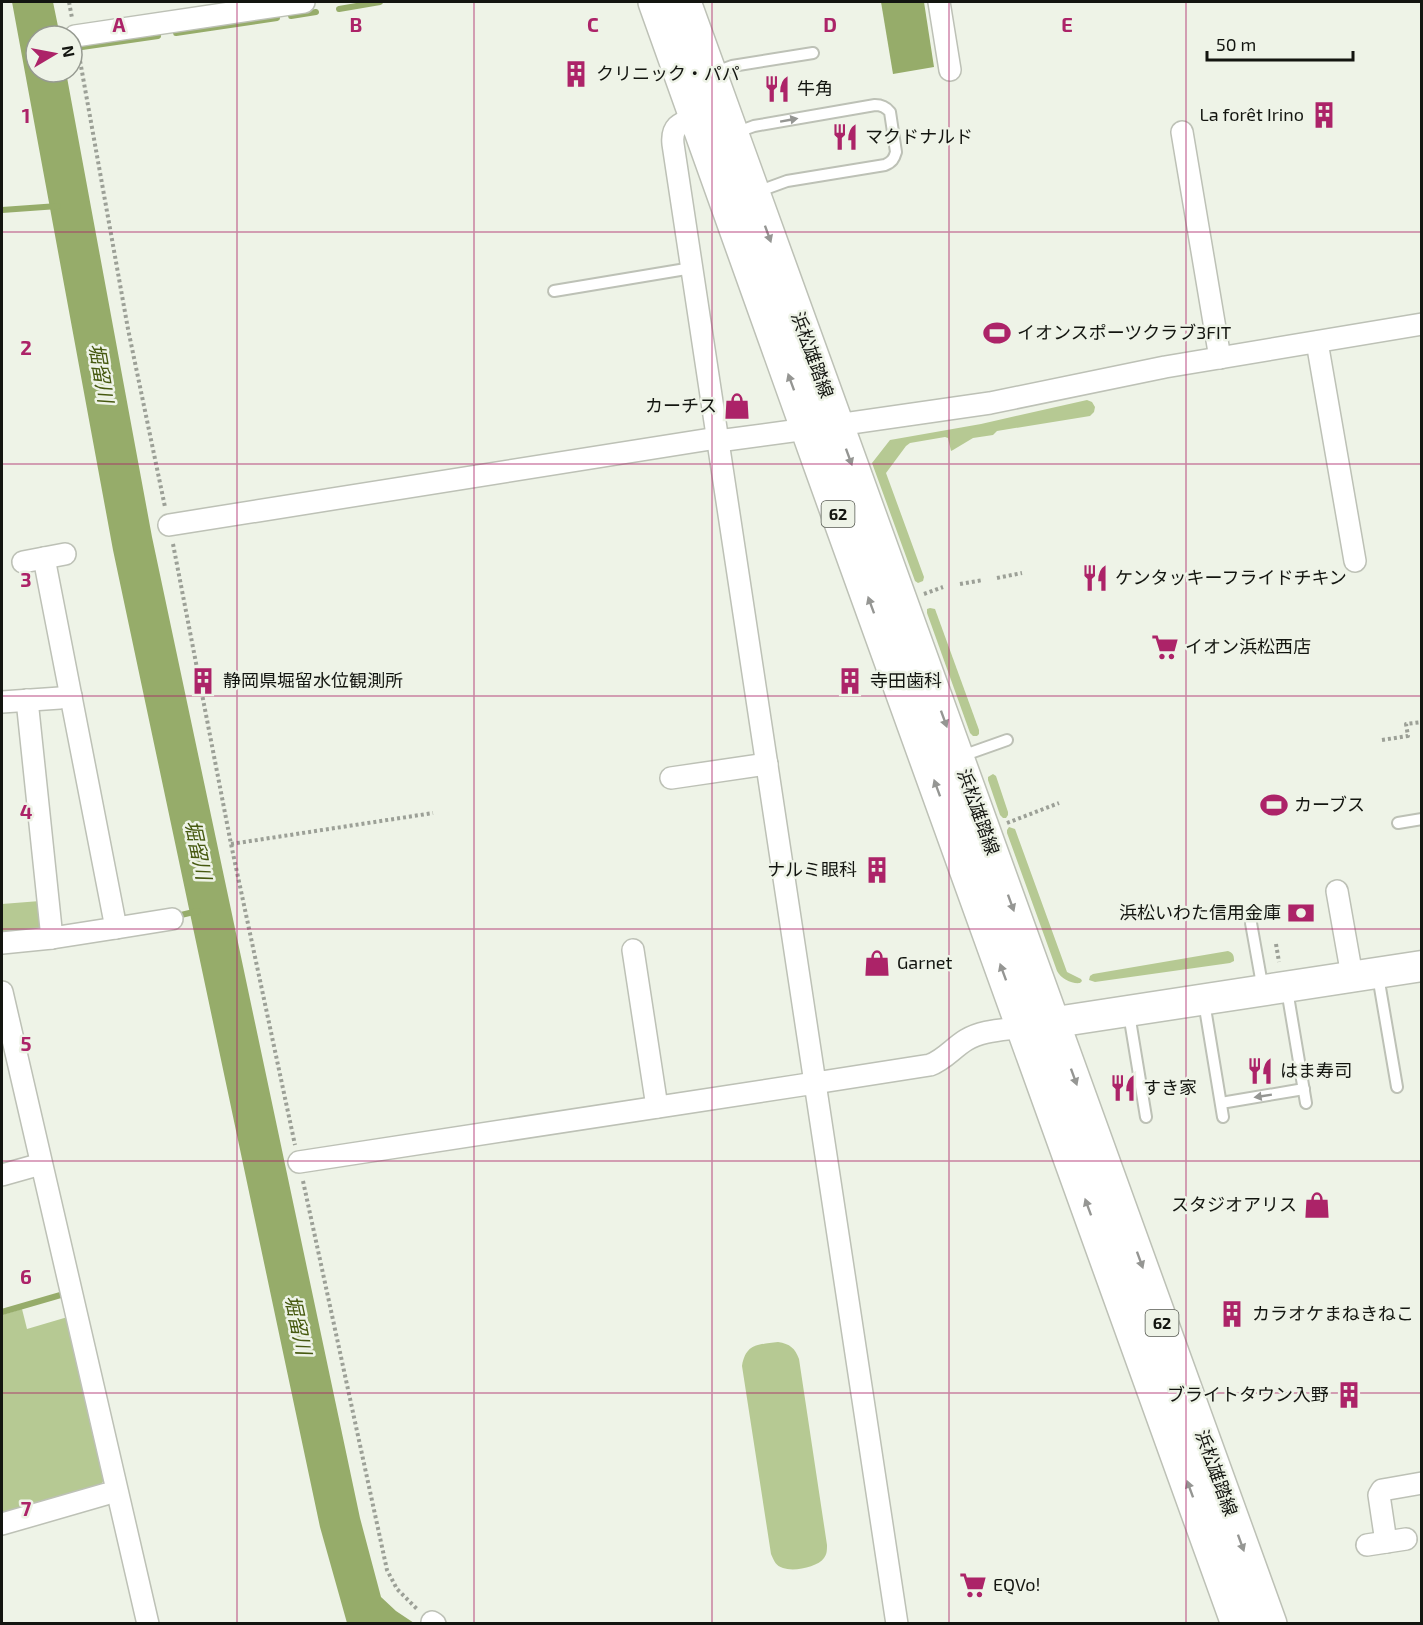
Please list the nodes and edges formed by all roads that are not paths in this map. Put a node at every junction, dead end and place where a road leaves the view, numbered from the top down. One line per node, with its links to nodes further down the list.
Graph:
1 (304, 2): 5 (street)
2 (655, 2): 9 (main road, 浜松雄踏線 / 62)
3 (684, 2): 8 (main road, 浜松雄踏線 / 62)
4 (939, 2): 7 (street)
5 (84, 35)
6 (813, 53): 8 (lane)
7 (950, 70)
8 (710, 75): 11 (main road, 浜松雄踏線 / 62)
9 (697, 117): 13 (street); 18 (main road, 浜松雄踏線 / 62, one-way to 9)
10 (1182, 132): 17 (street)
11 (732, 134): 12 (main road, 浜松雄踏線 / 62); 12 (lane, one-way to 12)
12 (753, 193): 18 (main road, 浜松雄踏線 / 62, one-way to 18)
13 (692, 268): 14 (lane); 19 (street)
14 (554, 291)
15 (1422, 324): 16 (street)
16 (1317, 342): 17 (street); 23 (street)
17 (1220, 358): 18 (street)
18 (822, 427): 19 (street); 29 (main road, 浜松雄踏線 / 62, one-way to 29); 47 (main road, 浜松雄踏線 / 62, one-way to 18)
19 (718, 440): 20 (street); 30 (street)
20 (169, 525)
21 (65, 554): 22 (street)
22 (44, 558): 24 (street); 25 (street)
23 (1355, 561)
24 (23, 562)
25 (71, 696): 26 (street); 37 (street)
26 (27, 700): 27 (street); 38 (street)
27 (2, 702)
28 (1007, 740): 29 (lane)
29 (958, 758): 47 (main road, 浜松雄踏線 / 62, one-way to 47)
30 (767, 764): 31 (street); 48 (street)
31 (671, 778)
32 (1422, 819): 33 (lane)
33 (1398, 823)
34 (1337, 891): 42 (street)
35 (172, 919): 37 (street)
36 (1251, 923): 43 (lane)
37 (116, 928): 38 (street)
38 (52, 938): 39 (street)
39 (2, 943)
40 (633, 950): 53 (street)
41 (1422, 966): 42 (street)
42 (1365, 974): 43 (street); 49 (lane)
43 (1276, 980): 45 (street); 50 (lane)
44 (2, 992): 57 (street)
45 (1203, 999): 46 (street); 51 (lane)
46 (1128, 1010): 47 (street); 54 (lane)
47 (1038, 1024): 48 (street); 65 (main road, 浜松雄踏線 / 62, one-way to 47); 66 (main road, 浜松雄踏線 / 62, one-way to 66)
48 (815, 1083): 53 (street); 64 (street)
49 (1397, 1088)
50 (1304, 1089): 51 (lane, one-way to 51); 52 (lane)
51 (1221, 1103): 55 (lane)
52 (1306, 1103)
53 (657, 1107): 56 (street)
54 (1146, 1117)
55 (1223, 1117)
56 (299, 1162)
57 (41, 1164): 58 (street); 63 (street)
58 (2, 1175)
59 (1422, 1483): 62 (street)
60 (106, 1494): 61 (street)
61 (2, 1524)
62 (1406, 1539)
63 (148, 1623)
64 (897, 1623)
65 (1238, 1623)
66 (1270, 1623)

